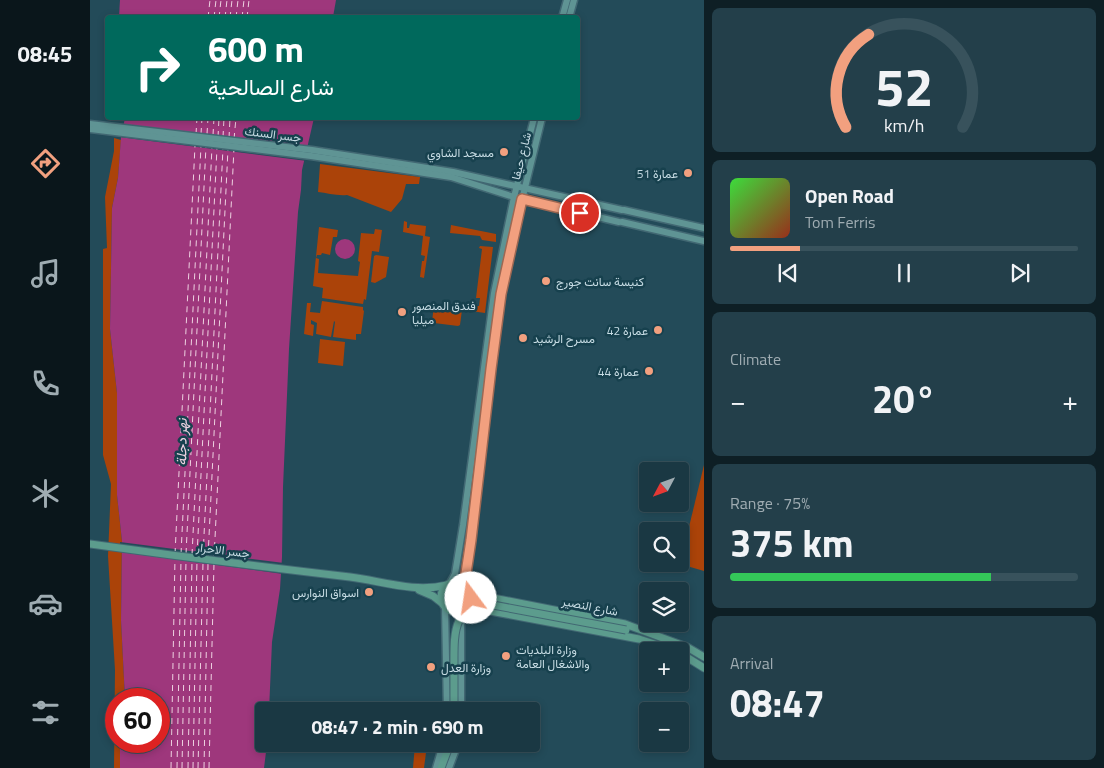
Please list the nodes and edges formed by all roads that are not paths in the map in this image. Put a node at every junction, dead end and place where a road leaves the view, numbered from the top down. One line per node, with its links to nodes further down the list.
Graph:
1 (567, 0): 3 (main road)
2 (574, 0): 4 (main road)
3 (563, 15)
4 (570, 15)
5 (533, 120): 10 (main road, شارع حيفا)
6 (541, 120): 11 (main road, شارع حيفا)
7 (90, 124): 9 (main road, جسر السنك)
8 (90, 129): 9 (main road, جسر السنك)
9 (452, 175): 10 (main road); 12 (main road)
10 (516, 186): 11 (main road); 12 (main road, شارع حيفا)
11 (524, 188): 13 (main road, شارع حيفا); 14 (main road)
12 (514, 197): 13 (main road); 17 (main road, شارع حيفا)
13 (522, 199): 15 (main road); 18 (main road, شارع حيفا)
14 (704, 228)
15 (704, 241)
16 (90, 544): 19 (main road, جسر الاحرار)
17 (448, 584): 18 (main road); 19 (main road); 20 (main road)
18 (468, 587): 21 (main road); 23 (main road, شارع النصیر)
19 (414, 588): 20 (main road)
20 (444, 605): 21 (main road); 25 (main road)
21 (474, 606): 24 (main road, شارع النصیر)
22 (461, 625): 26 (main road)
23 (657, 636): 27 (main road, شارع النصیر); 31 (main road, bridge)
24 (648, 642)
25 (446, 647): 26 (main road); 30 (main road)
26 (461, 647): 32 (main road)
27 (704, 657)
28 (689, 659): 29 (main road)
29 (704, 668)
30 (447, 702)
31 (454, 702)
32 (461, 702)
33 (441, 752): 36 (main road)
34 (447, 752): 37 (main road)
35 (455, 752): 38 (main road)
36 (436, 768)
37 (441, 768)
38 (449, 768)

